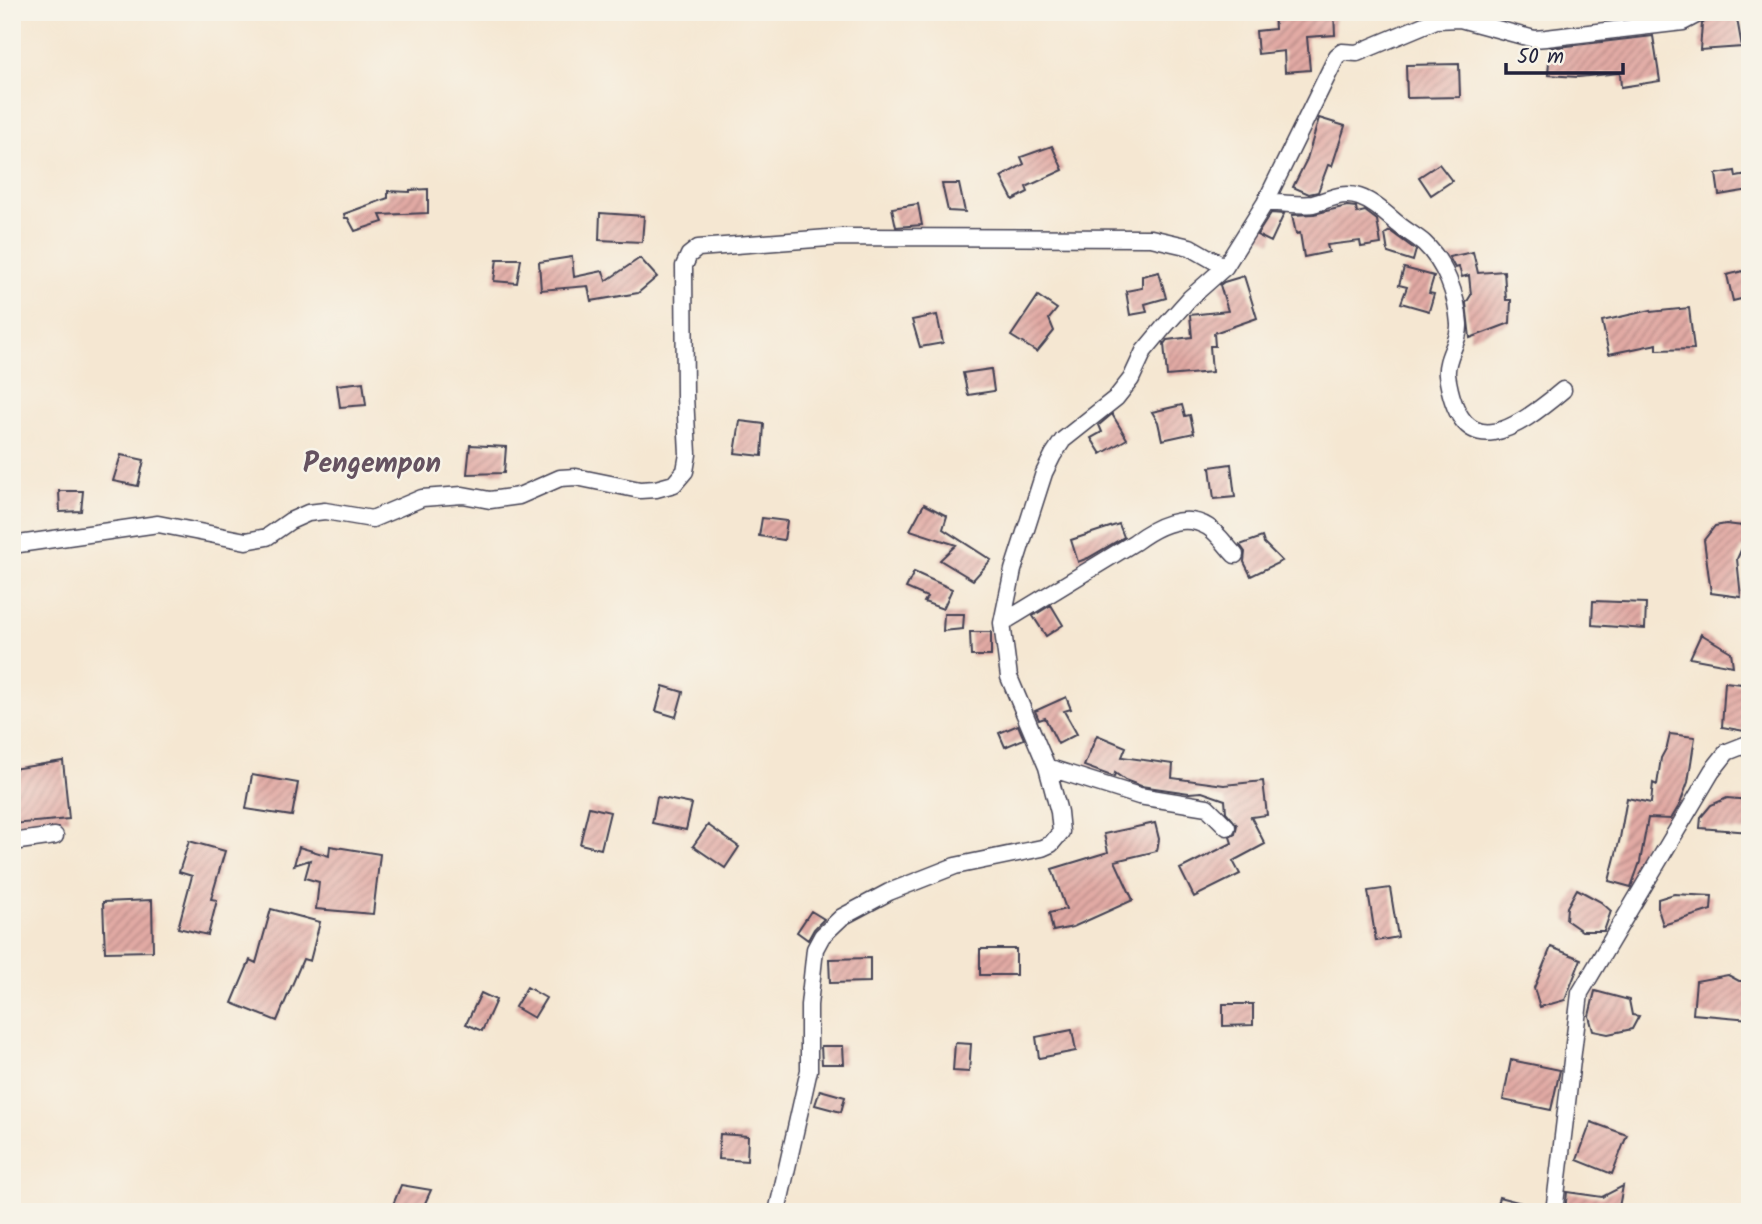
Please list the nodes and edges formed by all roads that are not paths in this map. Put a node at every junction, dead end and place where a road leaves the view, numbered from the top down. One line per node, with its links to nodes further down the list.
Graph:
1 (1702, 12): 2 (street)
2 (1265, 203): 3 (street); 4 (street)
3 (1225, 267): 5 (street); 7 (street)
4 (1563, 390)
5 (12, 545)
6 (1235, 555): 7 (street)
7 (1002, 624): 9 (street)
8 (1750, 743): 14 (street)
9 (1047, 767): 10 (street); 13 (street)
10 (1227, 827)
11 (55, 836): 12 (street)
12 (12, 842)
13 (777, 1212)
14 (1554, 1212)

